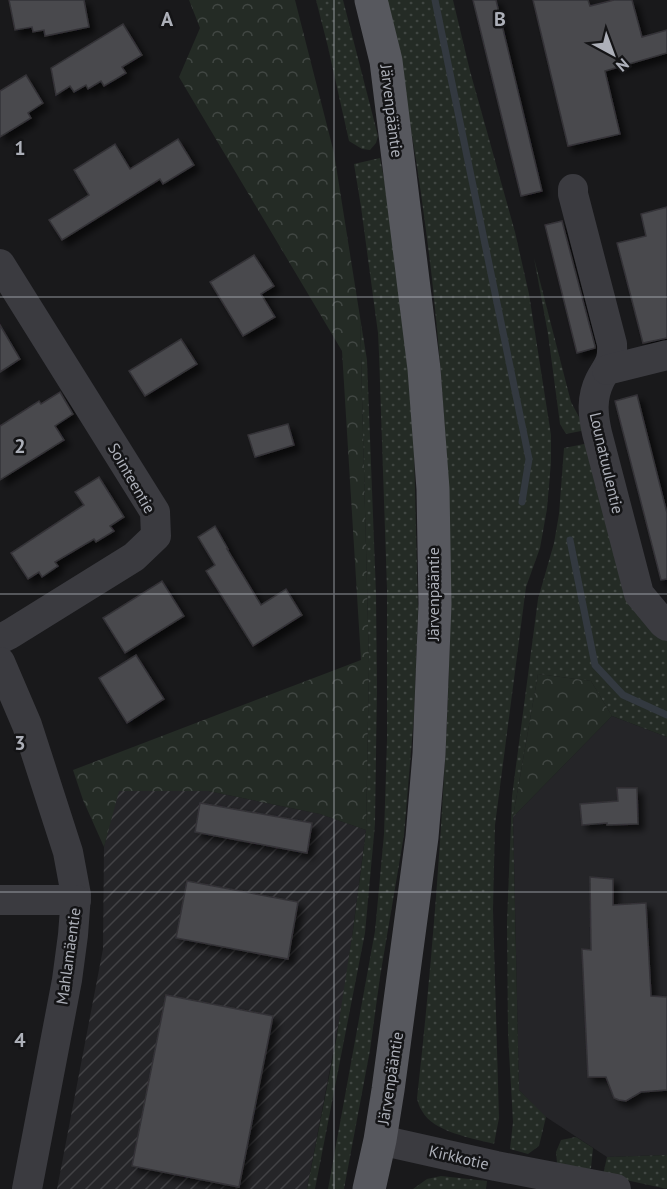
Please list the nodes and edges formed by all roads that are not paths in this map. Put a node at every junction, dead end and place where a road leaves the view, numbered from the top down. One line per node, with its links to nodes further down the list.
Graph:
1 (371, 0): 11 (main road, Järvenpääntie)
2 (573, 189): 5 (street, Lounatuulentie)
3 (0, 264): 7 (street, Sointeentie)
4 (667, 356): 5 (street)
5 (607, 370): 6 (street, Lounatuulentie)
6 (667, 626)
7 (0, 639)
8 (0, 662): 10 (street, Mahlamäentie)
9 (0, 900): 10 (street)
10 (76, 900): 13 (street, Mahlamäentie)
11 (380, 1140): 12 (street, Kirkkotie); 14 (main road, Järvenpääntie)
12 (538, 1181): 15 (street, Kirkkotie)
13 (27, 1189)
14 (369, 1189)
15 (615, 1189)

